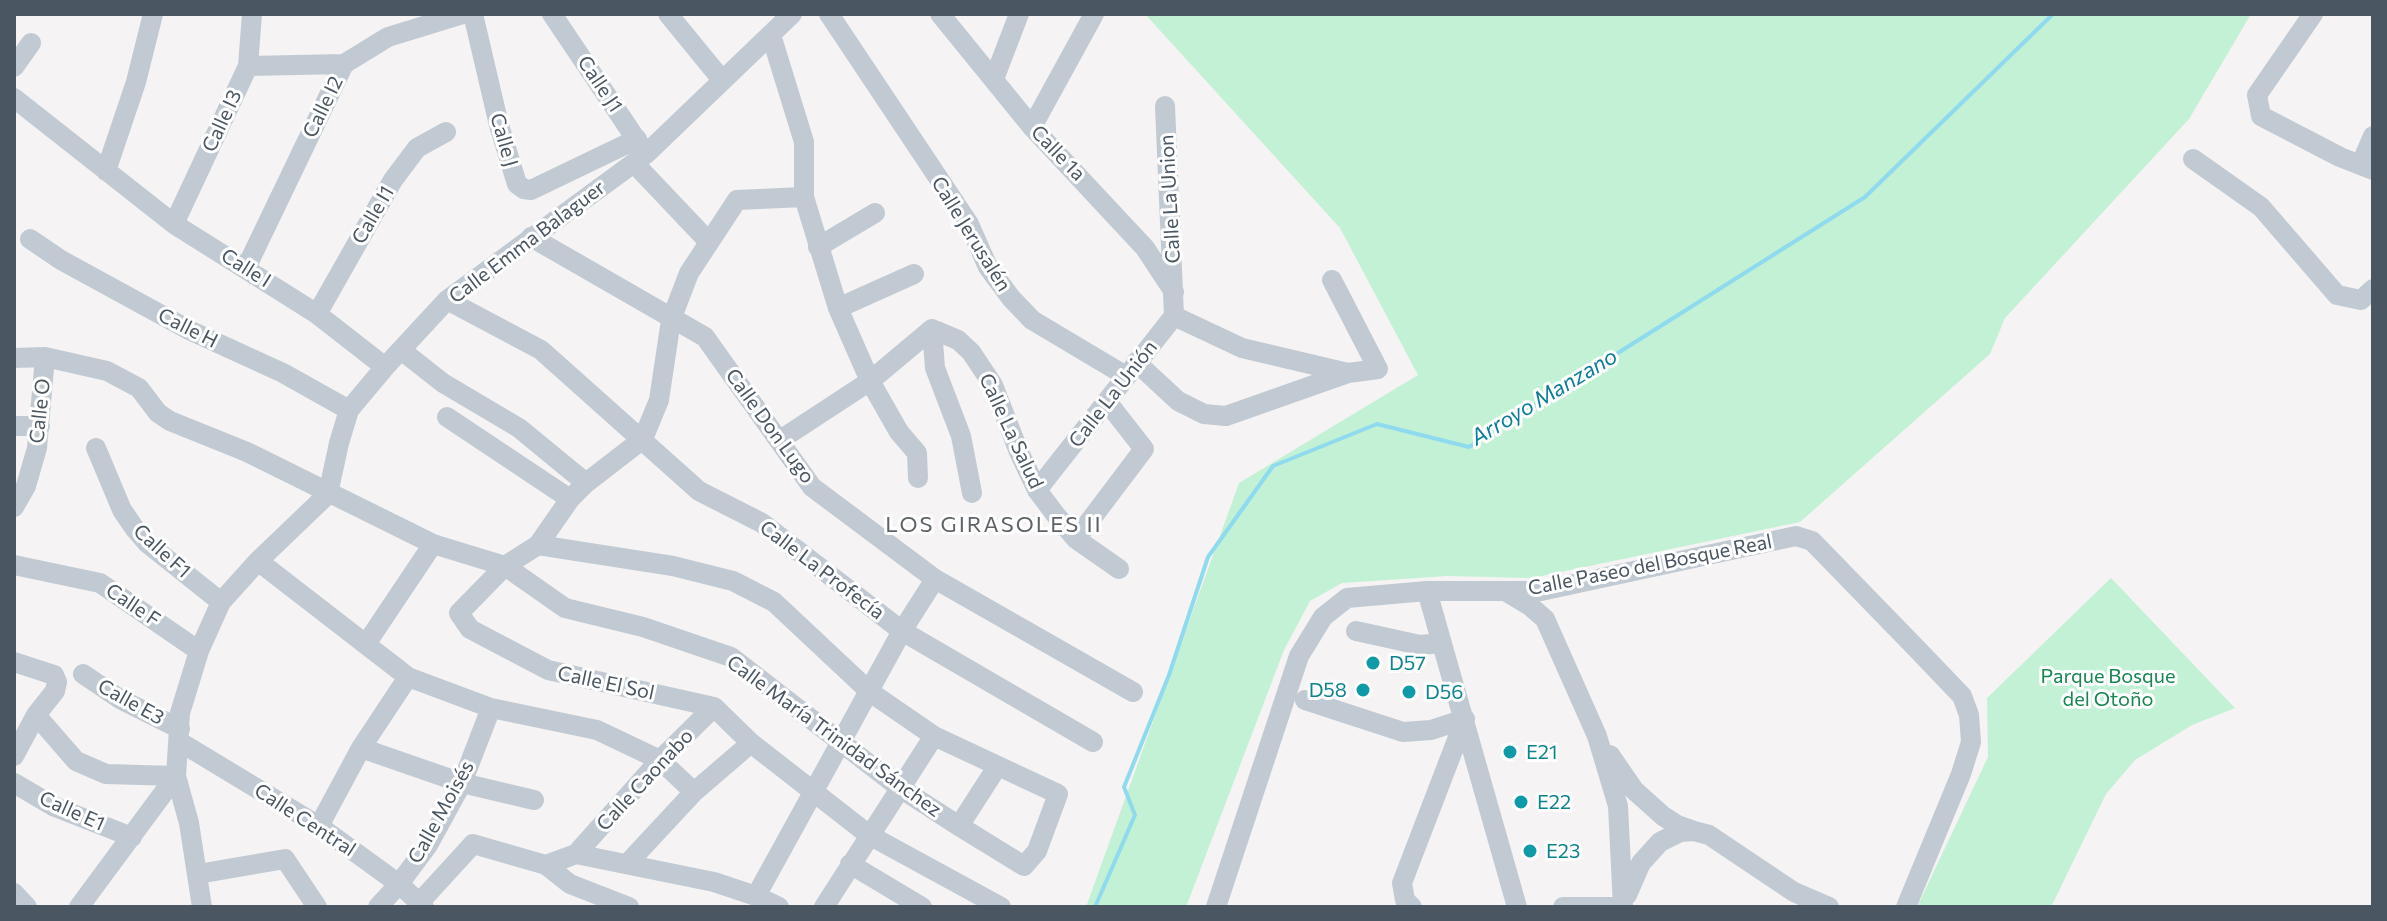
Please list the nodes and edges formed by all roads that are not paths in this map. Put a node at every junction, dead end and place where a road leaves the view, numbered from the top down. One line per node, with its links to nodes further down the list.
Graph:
1 (153, 14): 28 (street)
2 (252, 14): 16 (street, Calle I3)
3 (463, 14): 15 (street, Calle I2)
4 (473, 14): 25 (street, Calle J)
5 (552, 14): 25 (street, Calle J1)
6 (668, 14): 19 (street)
7 (792, 14): 13 (street, Calle Emma Balaguer)
8 (829, 14): 51 (street, Calle Jerusalén)
9 (940, 14): 18 (street, Calle 1a)
10 (1019, 14): 18 (street)
11 (1094, 14): 22 (street)
12 (2313, 14): 27 (street)
13 (771, 35): 19 (street, Calle Emma Balaguer); 29 (street)
14 (31, 43): 17 (street)
15 (344, 64): 16 (street); 36 (street, Calle I2)
16 (248, 66): 31 (street, Calle I3)
17 (14, 67)
18 (994, 79): 22 (street, Calle 1a)
19 (722, 80): 25 (street, Calle Emma Balaguer)
20 (14, 98): 28 (street, Calle I)
21 (1165, 106): 40 (street, Calle La Union)
22 (1032, 127): 40 (street, Calle 1a)
23 (446, 132): 43 (street, Calle I1)
24 (2373, 136): 27 (street)
25 (639, 152): 32 (street, Calle Emma Balaguer); 34 (street, Calle J1)
26 (2193, 159): 39 (street)
27 (2367, 167)
28 (106, 171): 31 (street, Calle I)
29 (804, 197): 34 (street); 35 (street)
30 (875, 213): 35 (street)
31 (174, 224): 36 (street, Calle I)
32 (531, 237): 41 (street, Calle Emma Balaguer); 45 (street, Calle Don Lugo)
33 (30, 239): 55 (street, Calle H)
34 (708, 241): 45 (street)
35 (818, 247): 42 (street)
36 (246, 268): 43 (street, Calle I)
37 (914, 274): 42 (street)
38 (1332, 280): 52 (street, Calle Jerusalén)
39 (2373, 289)
40 (1174, 292): 44 (street)
41 (447, 300): 47 (street, Calle Emma Balaguer); 59 (street, Calle La Profecía)
42 (838, 308): 53 (street)
43 (317, 314): 50 (street, Calle I)
44 (1174, 316): 51 (street, Calle La Unión); 52 (street)
45 (671, 320): 59 (street); 60 (street, Calle Don Lugo)
46 (932, 329): 53 (street); 64 (street, Calle La Salud); 65 (street)
47 (401, 350): 50 (street, Calle Emma Balaguer); 63 (street)
48 (45, 357): 49 (street, Calle María Trinidad Sánchez); 58 (street, Calle O); 66 (street, Calle María Trinidad Sánchez)
49 (14, 358)
50 (385, 367): 55 (street, Calle Emma Balaguer)
51 (1131, 369): 52 (street, Calle Jerusalén); 54 (street, Calle La Unión)
52 (1348, 373)
53 (870, 381): 60 (street); 62 (street)
54 (1108, 403): 64 (street, Calle La Unión); 69 (street)
55 (349, 410): 66 (street, Calle Emma Balaguer)
56 (447, 417): 67 (street)
57 (14, 426): 58 (street)
58 (40, 426): 68 (street, Calle O)
59 (643, 439): 63 (street, Calle El Sol); 82 (street, Calle La Profecía)
60 (780, 440): 76 (street, Calle Don Lugo)
61 (96, 448): 80 (street, Calle F1)
62 (918, 478)
63 (586, 483): 67 (street, Calle El Sol)
64 (1037, 490): 69 (street, Calle La Salud)
65 (972, 493)
66 (328, 494): 70 (street, Calle María Trinidad Sánchez); 72 (street)
67 (570, 499): 71 (street, Calle El Sol)
68 (14, 507)
69 (1076, 539): 75 (street, Calle La Salud)
70 (433, 544): 74 (street, Calle María Trinidad Sánchez); 85 (street)
71 (538, 545): 74 (street, Calle El Sol); 90 (street)
72 (258, 561): 80 (street); 85 (street)
73 (14, 565): 86 (street, Calle F)
74 (505, 566): 93 (street, Calle El Sol); 100 (street, Calle María Trinidad Sánchez)
75 (1119, 569)
76 (935, 579): 82 (street); 91 (street, Calle Don Lugo)
77 (1556, 587): 79 (street, Calle Paseo del Bosque Real); 81 (street); 144 (street, Calle Paseo del Bosque Real)
78 (1427, 591): 79 (street, Calle Paseo del Bosque Real); 84 (street); 138 (street, Calle Paseo del Bosque Real)
79 (1505, 591): 81 (street)
80 (221, 602): 86 (street)
81 (1545, 619): 99 (street)
82 (902, 631): 90 (street); 101 (street, Calle La Profecía)
83 (1356, 631): 84 (street)
84 (1441, 643): 96 (street)
85 (366, 644): 89 (street)
86 (199, 651): 97 (street)
87 (14, 662): 95 (street)
88 (83, 674): 97 (street, Calle E3)
89 (408, 677): 94 (street); 103 (street)
90 (870, 692): 98 (street); 100 (street)
91 (1133, 692)
92 (1305, 700): 96 (street)
93 (714, 707): 102 (street); 105 (street, Calle Caonabo)
94 (491, 708): 105 (street); 109 (street, Calle Moisés)
95 (36, 715): 104 (street); 107 (street)
96 (1465, 719): 139 (street); 140 (street)
97 (180, 735): 107 (street); 114 (street, Calle Central)
98 (934, 736): 106 (street); 110 (street)
99 (1597, 736): 117 (street); 142 (street)
100 (841, 742): 110 (street, Calle María Trinidad Sánchez); 112 (street)
101 (1093, 742)
102 (751, 743): 111 (street); 112 (street)
103 (361, 748): 109 (street); 114 (street)
104 (14, 756)
105 (660, 760): 111 (street); 119 (street, Calle Caonabo)
106 (997, 767): 115 (street); 115 (street, Calle María Trinidad Sánchez)
107 (176, 776): 118 (street); 123 (street)
108 (14, 783): 118 (street, Calle E1)
109 (462, 783): 113 (street); 124 (street, Calle Moisés)
110 (900, 788): 115 (street, Calle María Trinidad Sánchez); 116 (street)
111 (694, 792): 120 (street)
112 (811, 792): 116 (street); 126 (street)
113 (534, 800)
114 (319, 826): 124 (street, Calle Central)
115 (959, 826)
116 (869, 835): 121 (street); 137 (street)
117 (1709, 835): 142 (street); 143 (street)
118 (132, 837): 129 (street)
119 (576, 854): 120 (street); 122 (street)
120 (627, 864): 126 (street)
121 (850, 864): 135 (street); 136 (street)
122 (546, 865): 127 (street); 133 (street)
123 (198, 874): 130 (street); 131 (street)
124 (399, 884): 127 (street, Calle Central); 132 (street, Calle Moisés)
125 (14, 893): 128 (street)
126 (756, 896): 134 (street)
127 (422, 905)
128 (27, 907)
129 (79, 907)
130 (202, 907)
131 (317, 907)
132 (378, 907)
133 (629, 907)
134 (779, 907)
135 (824, 907)
136 (922, 907)
137 (1001, 907)
138 (1216, 907)
139 (1412, 907)
140 (1517, 907)
141 (1563, 907): 142 (street)
142 (1623, 907)
143 (1829, 907)
144 (1906, 907)

